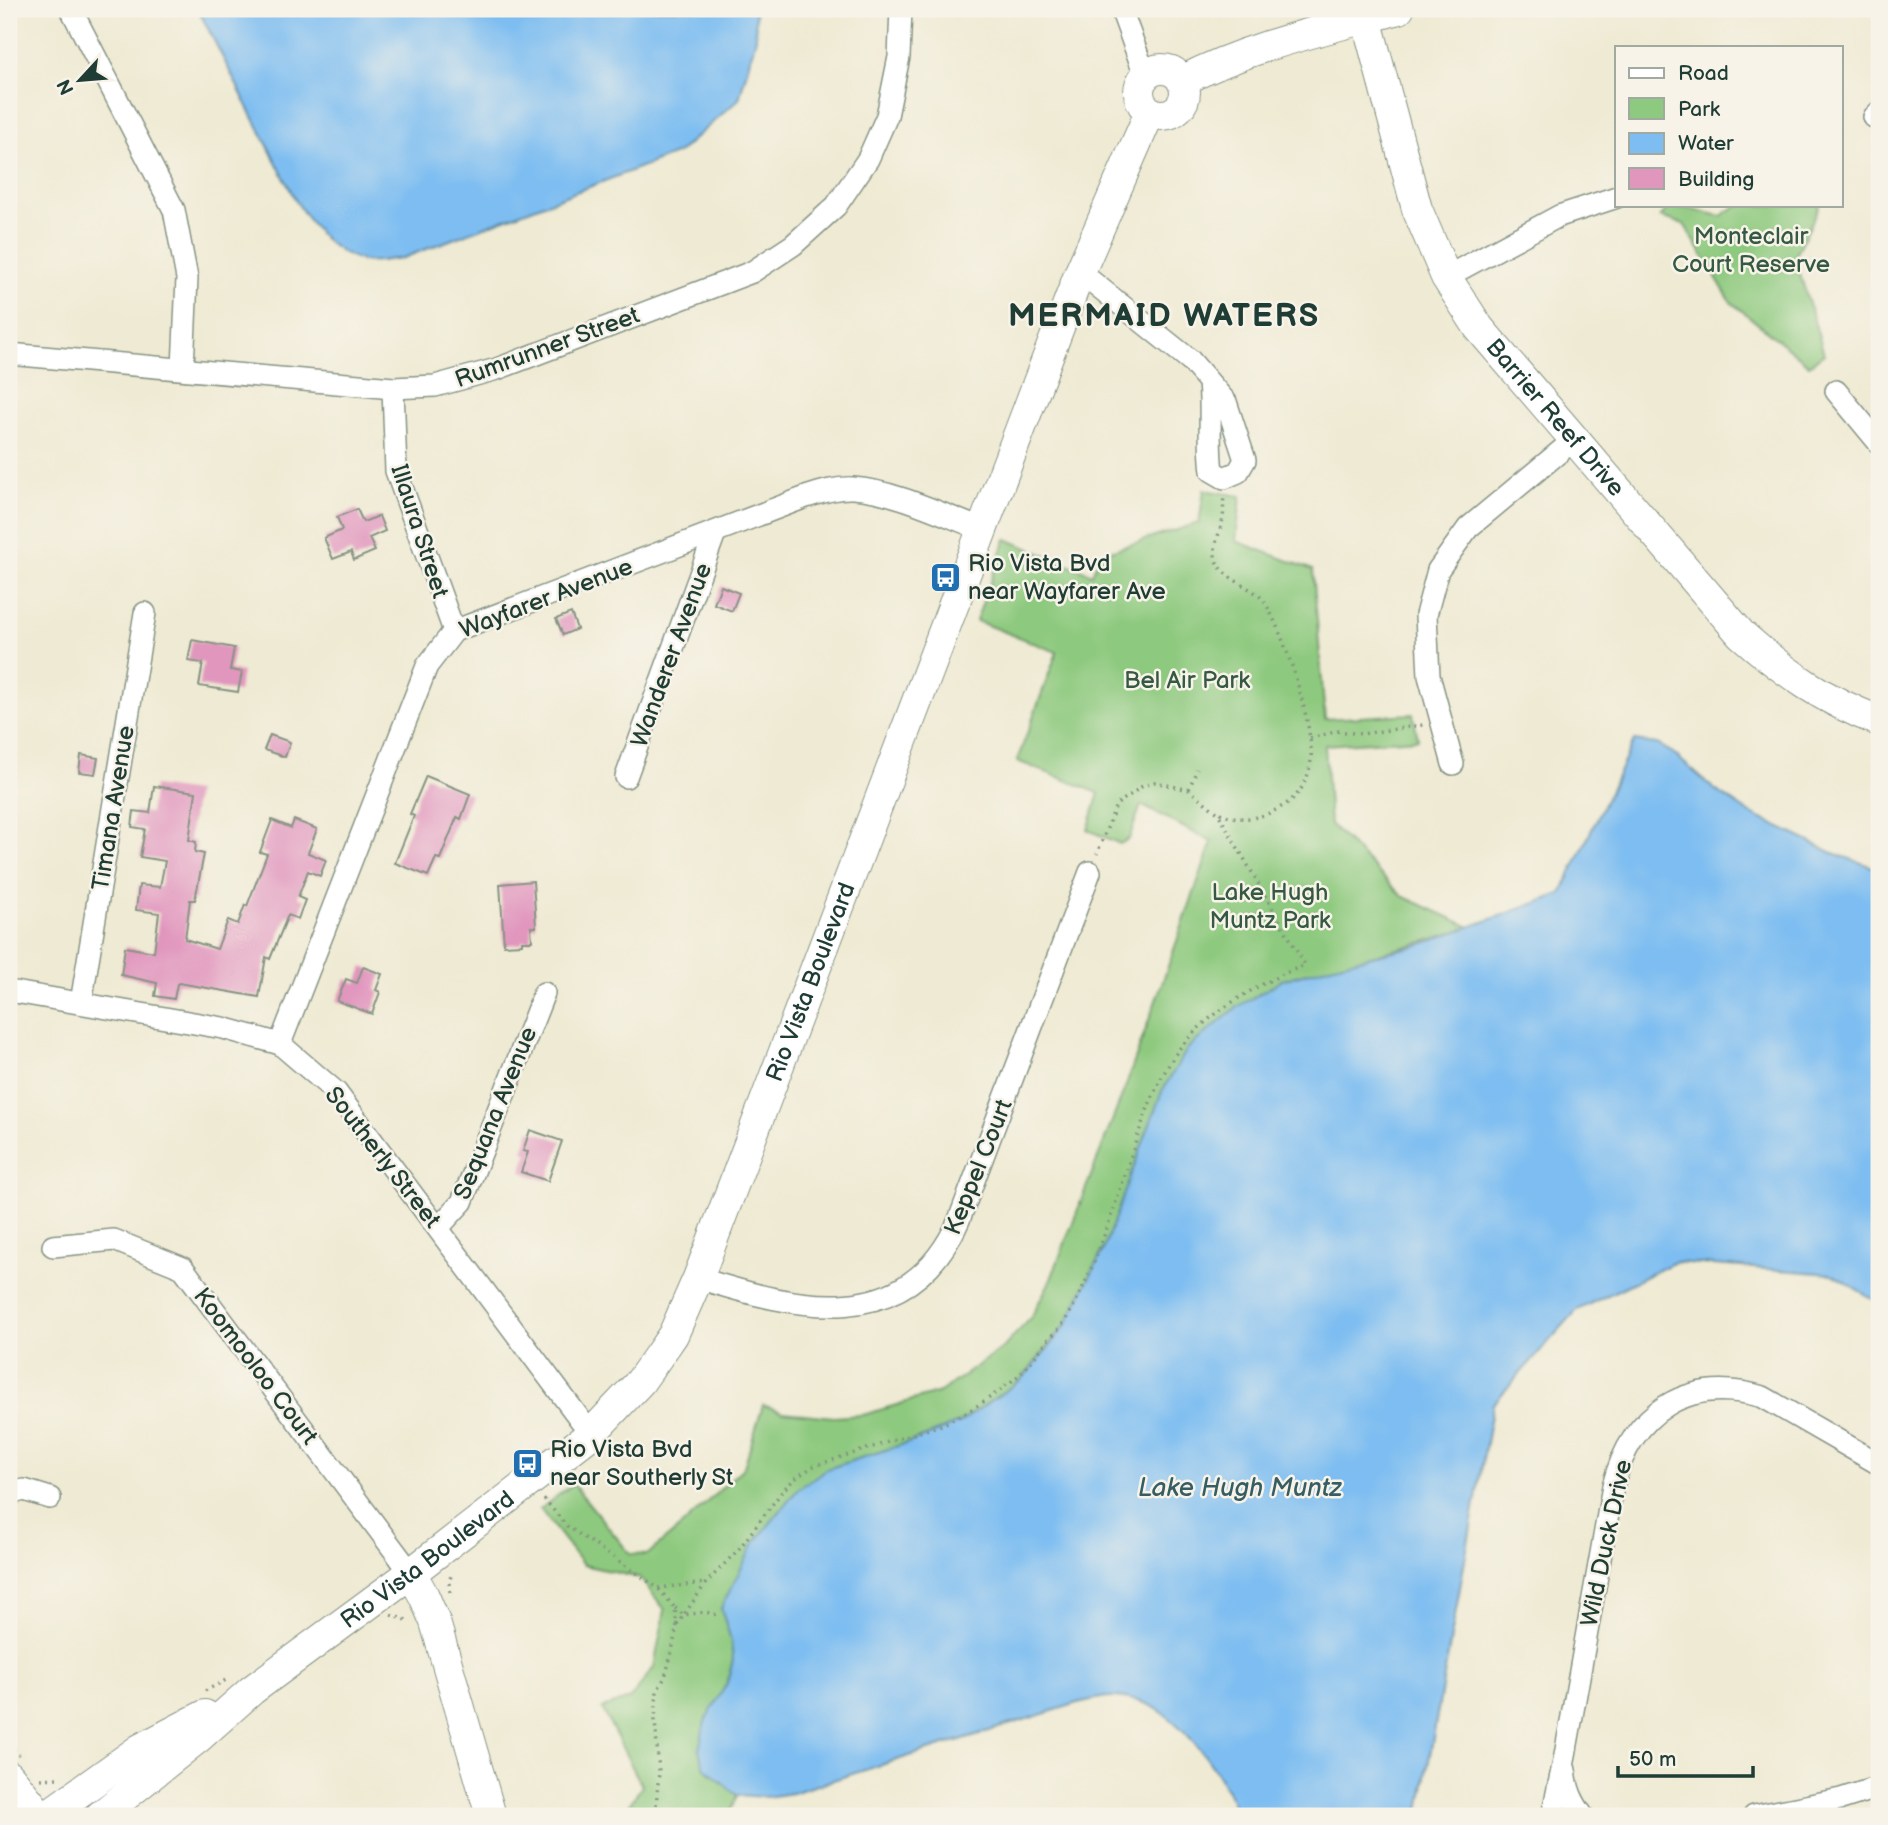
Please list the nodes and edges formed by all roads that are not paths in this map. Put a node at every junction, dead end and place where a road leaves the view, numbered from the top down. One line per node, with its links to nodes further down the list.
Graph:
1 (71, 9): 13 (street)
2 (901, 9): 15 (street, Rumrunner Street)
3 (1121, 9): 6 (street)
4 (1399, 9): 5 (street)
5 (1365, 13): 7 (street); 11 (street, Barrier Reef Drive)
6 (1145, 75): 7 (street); 8 (street)
7 (1182, 81): 8 (street)
8 (1150, 112): 10 (street, Rio Vista Boulevard)
9 (1615, 198): 11 (street)
10 (1080, 272): 14 (street); 19 (street, Rio Vista Boulevard)
11 (1447, 276): 17 (street, Barrier Reef Drive)
12 (12, 356): 13 (street, Rumrunner Street)
13 (183, 368): 15 (street, Rumrunner Street)
14 (1209, 382): 14 (street)
15 (393, 388): 22 (street, Illaura Street)
16 (1836, 391): 18 (street)
17 (1575, 439): 23 (street, Barrier Reef Drive); 24 (street)
18 (1879, 443)
19 (982, 529): 20 (street, Wayfarer Avenue); 33 (street, Rio Vista Boulevard)
20 (715, 533): 22 (street, Wayfarer Avenue); 25 (street, Wanderer Avenue)
21 (145, 613): 29 (street, Timana Avenue)
22 (454, 631): 30 (street, Wayfarer Avenue)
23 (1879, 721)
24 (1454, 764)
25 (626, 776)
26 (1090, 872): 33 (street, Keppel Court)
27 (9, 991): 29 (street, Southerly Street)
28 (544, 993): 31 (street, Sequana Avenue)
29 (81, 1003): 30 (street, Southerly Street)
30 (280, 1044): 31 (street, Southerly Street)
31 (439, 1227): 34 (street, Southerly Street)
32 (53, 1246): 38 (street, Koomooloo Court)
33 (698, 1278): 34 (street, Rio Vista Boulevard)
34 (591, 1434): 38 (street, Rio Vista Boulevard)
35 (1879, 1464): 40 (street, Wild Duck Drive)
36 (9, 1494): 37 (street)
37 (50, 1499)
38 (411, 1573): 39 (street, Rio Vista Boulevard); 45 (street)
39 (242, 1683): 43 (street, Rio Vista Boulevard); 44 (street, Rio Vista Boulevard)
40 (1564, 1761): 46 (street, Wild Duck Drive); 47 (street, Wild Duck Drive)
41 (22, 1769): 43 (street)
42 (1879, 1787): 48 (street)
43 (43, 1816)
44 (100, 1816)
45 (491, 1816)
46 (1552, 1816)
47 (1583, 1816)
48 (1754, 1816)

